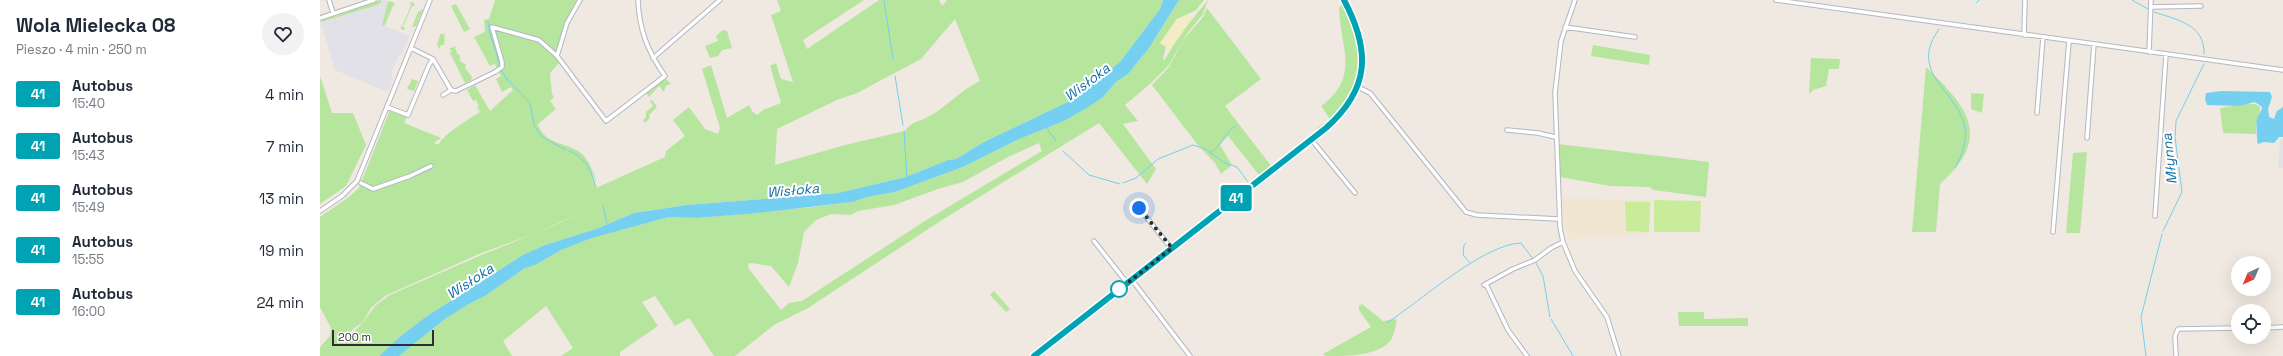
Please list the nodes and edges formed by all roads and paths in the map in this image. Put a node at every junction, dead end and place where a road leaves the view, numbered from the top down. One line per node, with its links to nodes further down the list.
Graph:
1 (329, 0): 15 (street)
2 (374, 0): 15 (street)
3 (430, 0): 23 (street)
4 (580, 0): 26 (street)
5 (638, 0): 27 (street)
6 (720, 0): 27 (street)
7 (1344, 0): 30 (street)
8 (1575, 0): 17 (street)
9 (1776, 0): 12 (street)
10 (2025, 0): 18 (street)
11 (2151, 0): 14 (street)
12 (1794, 1): 18 (street)
13 (2201, 6): 14 (street)
14 (2151, 7): 24 (street)
15 (333, 13): 16 (street)
16 (320, 18)
17 (1565, 27): 19 (street); 36 (street)
18 (2024, 34): 20 (street)
19 (1635, 37)
20 (2043, 37): 21 (street); 34 (street)
21 (2069, 41): 22 (street); 46 (street)
22 (2094, 44): 24 (street); 37 (street)
23 (411, 48): 28 (street); 33 (street)
24 (2150, 52): 25 (street)
25 (2166, 54): 29 (street); 44 (street)
26 (557, 56): 27 (street); 31 (street)
27 (653, 58)
28 (433, 59): 31 (street); 33 (street)
29 (2283, 70)
30 (1358, 87): 38 (street); 45 (street)
31 (451, 90): 32 (street)
32 (443, 94)
33 (387, 107): 43 (street)
34 (2037, 113)
35 (1507, 130): 36 (street)
36 (1555, 137): 45 (street)
37 (2087, 138)
38 (1311, 139): 41 (street); 49 (street)
39 (431, 166): 40 (street)
40 (361, 183)
41 (1355, 193)
42 (1139, 208): 49 (street)
43 (320, 211)
44 (2155, 216)
45 (1559, 219): 48 (street)
46 (2053, 232)
47 (1094, 240): 51 (street)
48 (1563, 242): 57 (street); 58 (street)
49 (1172, 248): 50 (street)
50 (1132, 280): 51 (street); 56 (street)
51 (1127, 283): 55 (street)
52 (2231, 328): 59 (street)
53 (2271, 328): 54 (street)
54 (2283, 328)
55 (1034, 356)
56 (1190, 356)
57 (1527, 356)
58 (1619, 356)
59 (2176, 356)

